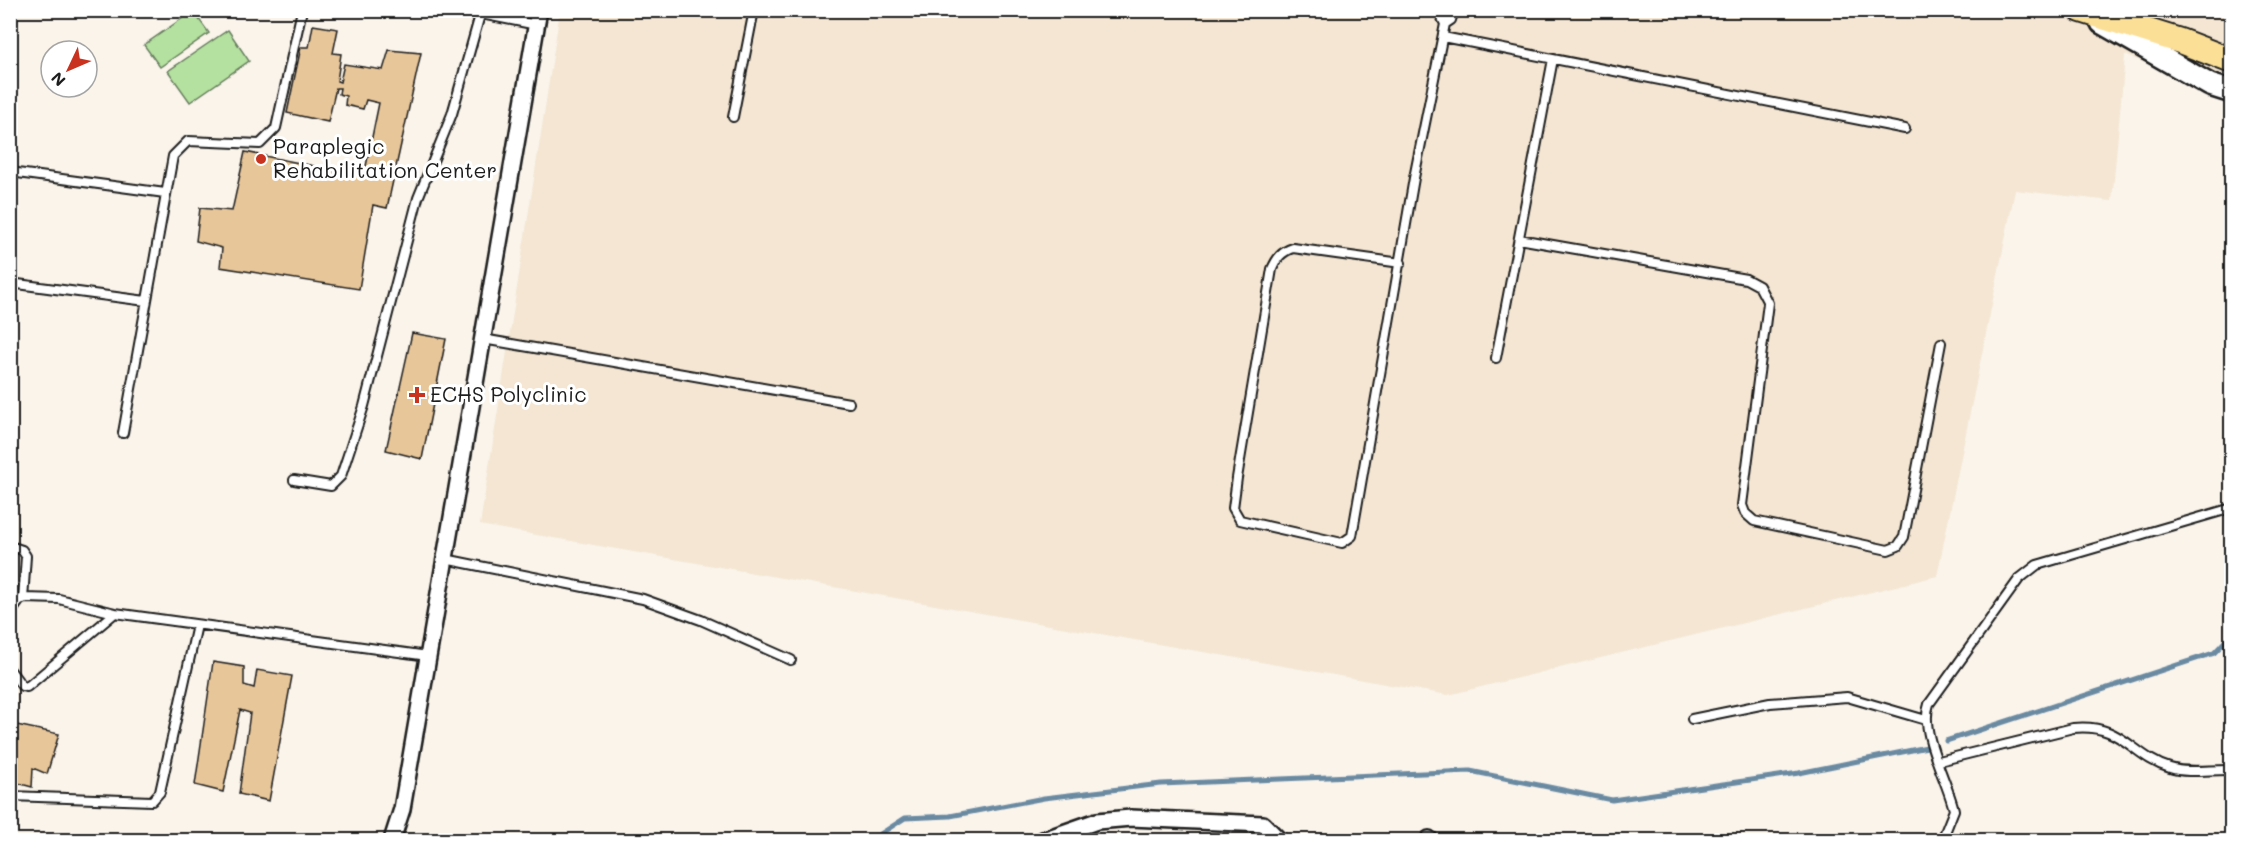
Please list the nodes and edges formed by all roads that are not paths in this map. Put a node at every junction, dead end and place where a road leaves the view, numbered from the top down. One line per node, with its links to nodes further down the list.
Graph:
1 (302, 10): 17 (lane)
2 (461, 10): 7 (lane)
3 (754, 10): 14 (lane)
4 (1438, 10): 9 (lane)
5 (1454, 10): 9 (lane)
6 (2080, 10): 12 (highway); 13 (main road)
7 (480, 15): 8 (lane); 27 (lane)
8 (538, 18): 22 (street)
9 (1445, 24): 10 (lane)
10 (1443, 37): 11 (lane); 19 (lane)
11 (1553, 58): 15 (lane); 18 (lane)
12 (2232, 61)
13 (2232, 92)
14 (733, 117)
15 (1905, 129)
16 (10, 172): 17 (lane)
17 (165, 193): 21 (lane)
18 (1519, 238): 23 (lane); 24 (lane)
19 (1401, 262): 19 (lane)
20 (10, 283): 21 (lane)
21 (146, 301): 26 (lane)
22 (483, 339): 25 (lane); 30 (street)
23 (1941, 343)
24 (1496, 358)
25 (849, 403)
26 (123, 433)
27 (294, 480)
28 (2232, 508): 39 (lane)
29 (10, 546): 31 (lane)
30 (445, 559): 35 (street); 36 (lane)
31 (23, 599): 32 (lane); 33 (lane)
32 (116, 613): 34 (lane); 37 (lane)
33 (10, 614)
34 (197, 625): 35 (lane); 42 (lane)
35 (428, 657): 43 (street)
36 (790, 660)
37 (10, 670)
38 (1692, 719): 39 (lane)
39 (1926, 720): 40 (lane)
40 (1939, 761): 41 (lane); 46 (lane)
41 (2232, 770)
42 (10, 796)
43 (392, 840)
44 (1043, 840): 45 (street)
45 (1279, 840)
46 (1942, 840)

